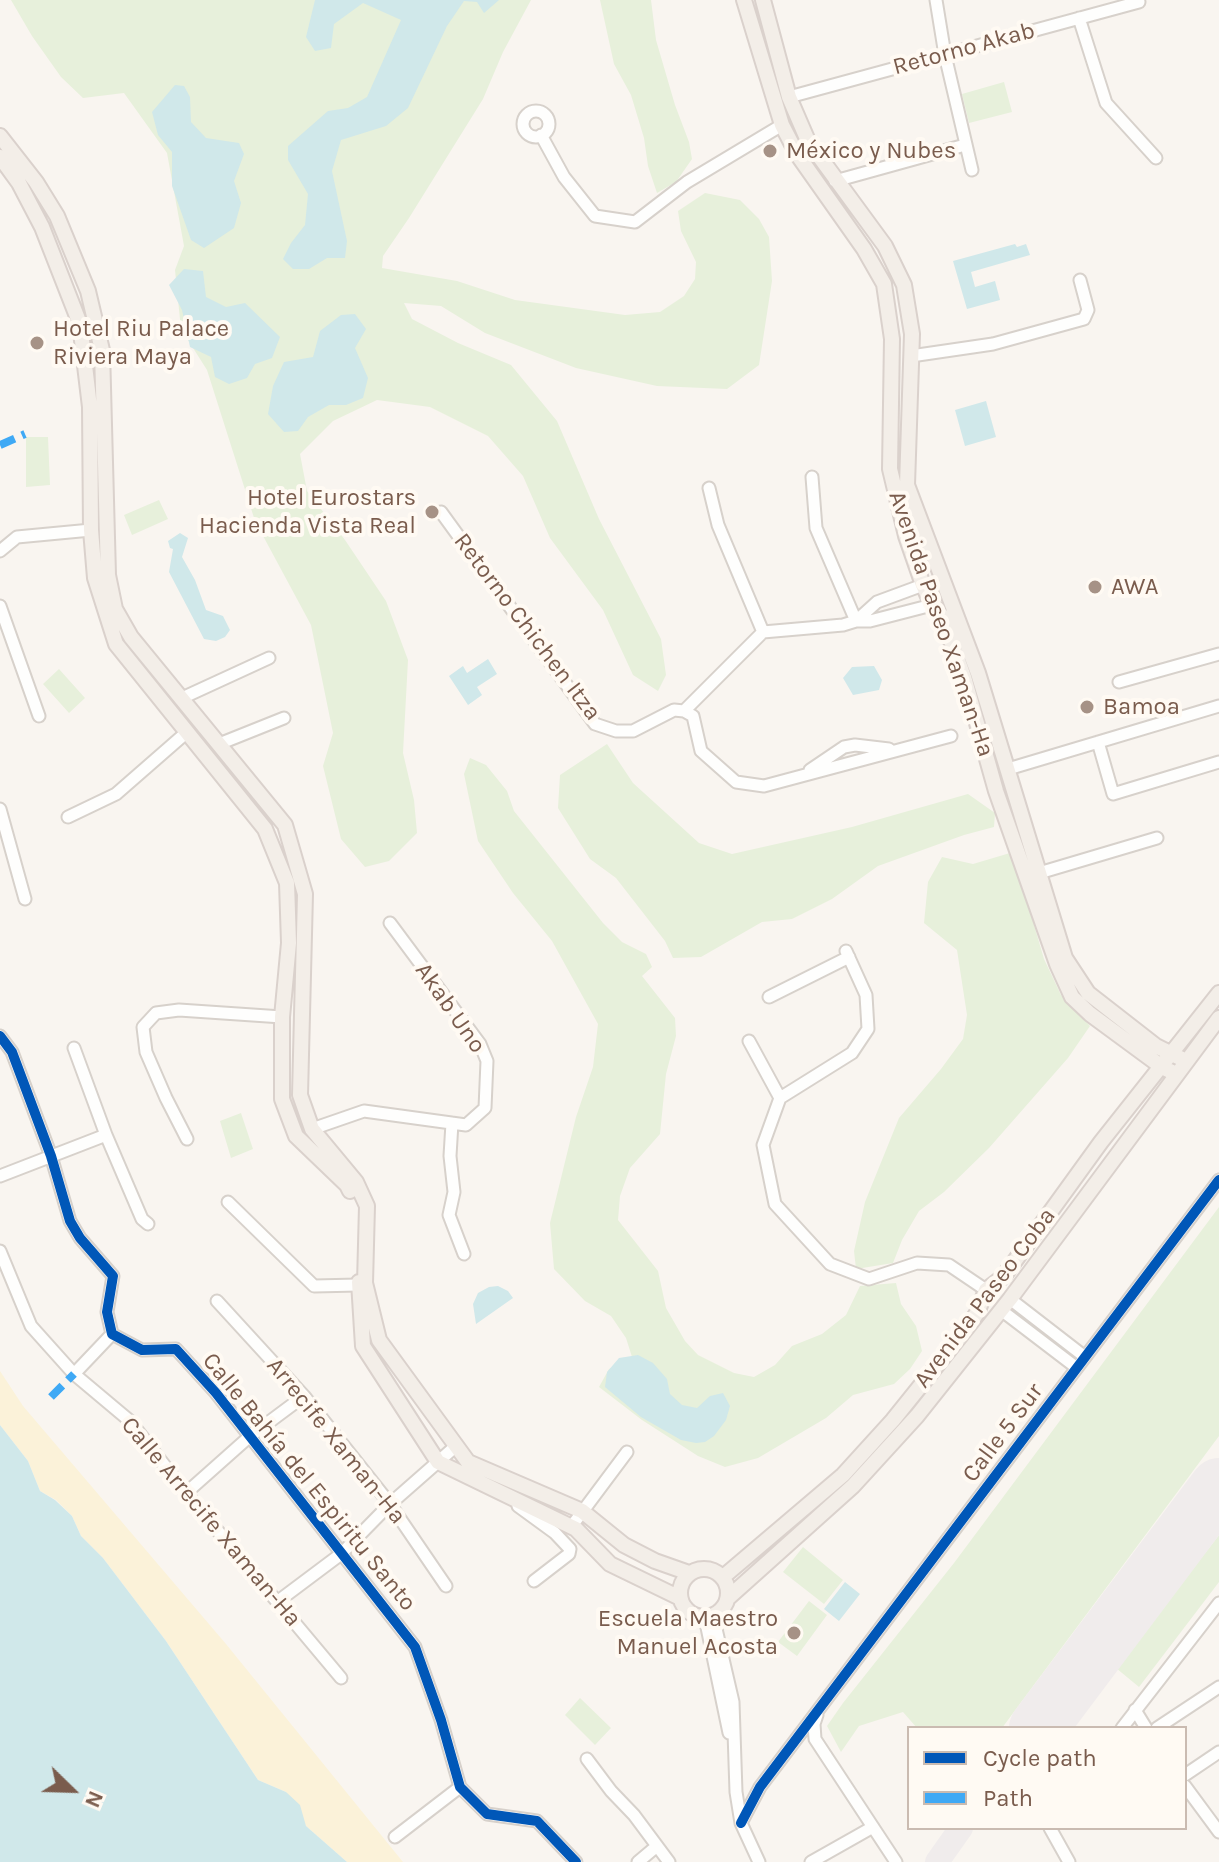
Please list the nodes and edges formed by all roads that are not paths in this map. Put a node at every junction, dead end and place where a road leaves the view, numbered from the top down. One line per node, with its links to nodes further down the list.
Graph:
1 (744, 0): 8 (main road, Avenida Paseo Xaman-Ha)
2 (763, 0): 7 (main road, Avenida Paseo Xaman-Ha)
3 (936, 0): 6 (street)
4 (1139, 2): 5 (street, Retorno Akab)
5 (1079, 18): 6 (street, Retorno Akab); 15 (street)
6 (945, 55): 9 (street, Retorno Akab); 13 (street)
7 (784, 79): 8 (main road); 9 (main road, Avenida Paseo Xaman-Ha)
8 (768, 85): 10 (main road, Avenida Paseo Xaman-Ha)
9 (789, 97): 16 (main road, Avenida Paseo Xaman-Ha)
10 (782, 125): 11 (street); 16 (main road, Avenida Paseo Xaman-Ha)
11 (541, 135)
12 (0, 136): 28 (main road)
13 (965, 145): 17 (street); 18 (street)
14 (0, 157): 24 (main road)
15 (1156, 158)
16 (813, 162): 18 (main road, Avenida Paseo Xaman-Ha); 26 (main road, Avenida Paseo Xaman-Ha)
17 (972, 170)
18 (835, 181): 20 (main road, Avenida Paseo Xaman-Ha)
19 (1080, 280): 20 (street)
20 (911, 356): 25 (main road, Avenida Paseo Xaman-Ha)
21 (812, 477): 32 (street)
22 (709, 488): 33 (street)
23 (441, 512): 40 (street, Retorno Chichen Itza)
24 (91, 530): 27 (street); 28 (main road)
25 (922, 531): 26 (main road); 49 (main road, Avenida Paseo Xaman-Ha)
26 (906, 536): 29 (main road, Avenida Paseo Xaman-Ha)
27 (0, 551)
28 (102, 576): 37 (main road); 38 (main road)
29 (923, 585): 30 (main road, Avenida Paseo Xaman-Ha); 32 (street)
30 (932, 605): 32 (street); 69 (main road, Avenida Paseo Xaman-Ha)
31 (0, 606): 41 (street)
32 (856, 621): 33 (street)
33 (763, 632): 40 (street)
34 (1219, 654): 36 (street)
35 (269, 658): 37 (street)
36 (1119, 682)
37 (178, 694): 38 (main road); 46 (main road)
38 (163, 702): 43 (main road)
39 (1219, 706): 45 (street)
40 (684, 711): 44 (street)
41 (39, 716)
42 (284, 718): 46 (street)
43 (187, 732): 50 (main road); 52 (street)
44 (951, 736)
45 (1098, 742): 48 (street); 49 (street)
46 (219, 744): 47 (main road)
47 (231, 758): 50 (main road); 58 (main road)
48 (1219, 762)
49 (1008, 769): 54 (main road, Avenida Paseo Xaman-Ha)
50 (218, 770): 57 (main road)
51 (0, 809): 55 (street)
52 (68, 817)
53 (1157, 838): 54 (street)
54 (1039, 873): 68 (main road, Avenida Paseo Xaman-Ha)
55 (25, 899)
56 (390, 923): 71 (street, Akab Uno)
57 (287, 970): 58 (main road); 61 (main road)
58 (303, 970): 66 (main road)
59 (1219, 993): 68 (main road, Avenida Paseo Coba)
60 (769, 997): 70 (street)
61 (282, 1017): 67 (main road); 74 (street)
62 (1219, 1018): 68 (main road, Avenida Paseo Coba)
63 (0, 1036): 75 (street)
64 (749, 1041): 70 (street)
65 (74, 1048): 73 (street)
66 (301, 1053): 67 (main road); 72 (main road)
67 (283, 1054): 84 (main road)
68 (1180, 1057): 69 (main road, Avenida Paseo Coba)
69 (1169, 1070): 82 (main road, Avenida Paseo Coba); 83 (main road, Avenida Paseo Coba)
70 (780, 1098): 85 (street)
71 (452, 1123): 72 (street); 81 (street)
72 (312, 1129): 95 (main road)
73 (106, 1135): 75 (street); 79 (street)
74 (187, 1139)
75 (51, 1156): 76 (street); 89 (street)
76 (0, 1176)
77 (1219, 1180): 91 (street, Calle 5 Sur)
78 (228, 1202): 84 (street)
79 (148, 1224)
80 (0, 1251): 92 (street, Calle Arrecife Xaman-Ha)
81 (464, 1254)
82 (1017, 1257): 83 (main road); 85 (main road, Avenida Paseo Coba)
83 (1031, 1267): 87 (main road, Avenida Paseo Coba)
84 (358, 1285): 97 (main road)
85 (986, 1290): 88 (main road, Avenida Paseo Coba)
86 (217, 1301): 93 (street, Arrecife Xaman-Ha)
87 (1005, 1304): 90 (main road, Avenida Paseo Coba); 91 (street)
88 (967, 1328): 90 (main road); 105 (main road, Avenida Paseo Coba)
89 (112, 1334): 92 (street); 94 (street, Calle Bahía del Espiritu Santo)
90 (980, 1338): 109 (main road, Avenida Paseo Coba)
91 (1081, 1362): 115 (street, Calle 5 Sur)
92 (74, 1374): 99 (street, Calle Arrecife Xaman-Ha)
93 (304, 1396): 94 (street); 100 (street, Arrecife Xaman-Ha)
94 (249, 1437): 99 (street); 103 (street, Calle Bahía del Espiritu Santo)
95 (456, 1446): 97 (street); 101 (main road)
96 (627, 1452): 101 (street)
97 (438, 1462): 98 (main road); 100 (street)
98 (494, 1489): 102 (main road); 106 (street)
99 (186, 1493): 110 (street, Calle Arrecife Xaman-Ha)
100 (390, 1504): 103 (street); 107 (street, Arrecife Xaman-Ha)
101 (582, 1511): 102 (street); 104 (main road)
102 (571, 1527): 108 (main road)
103 (341, 1554): 110 (street); 125 (street, Calle Bahía del Espiritu Santo)
104 (689, 1573): 105 (main road); 108 (main road)
105 (723, 1577): 109 (main road)
106 (534, 1581)
107 (446, 1586)
108 (680, 1598): 112 (main road)
109 (728, 1598): 112 (main road)
110 (277, 1602): 113 (street, Calle Arrecife Xaman-Ha)
111 (1219, 1603): 116 (street)
112 (709, 1617): 128 (street)
113 (341, 1678)
114 (1219, 1687): 119 (street)
115 (819, 1710): 120 (street); 121 (street, Calle 5 Sur)
116 (1135, 1710): 117 (street); 118 (street)
117 (1123, 1726)
118 (1145, 1726)
119 (1160, 1726)
120 (815, 1739): 121 (street); 130 (street)
121 (795, 1740): 126 (street, Calle 5 Sur)
122 (1219, 1752): 124 (street)
123 (587, 1759): 134 (street)
124 (1187, 1774)
125 (460, 1787): 133 (street); 135 (street)
126 (760, 1787): 128 (street); 129 (street, Calle 5 Sur)
127 (1187, 1789): 132 (street)
128 (736, 1792): 129 (street)
129 (741, 1823): 138 (street)
130 (873, 1827): 139 (street); 140 (street)
131 (1051, 1830): 141 (street)
132 (1219, 1832)
133 (395, 1837)
134 (657, 1846): 136 (street); 137 (street)
135 (576, 1862)
136 (638, 1862)
137 (669, 1862)
138 (759, 1862)
139 (811, 1862)
140 (896, 1862)
141 (1069, 1862)

